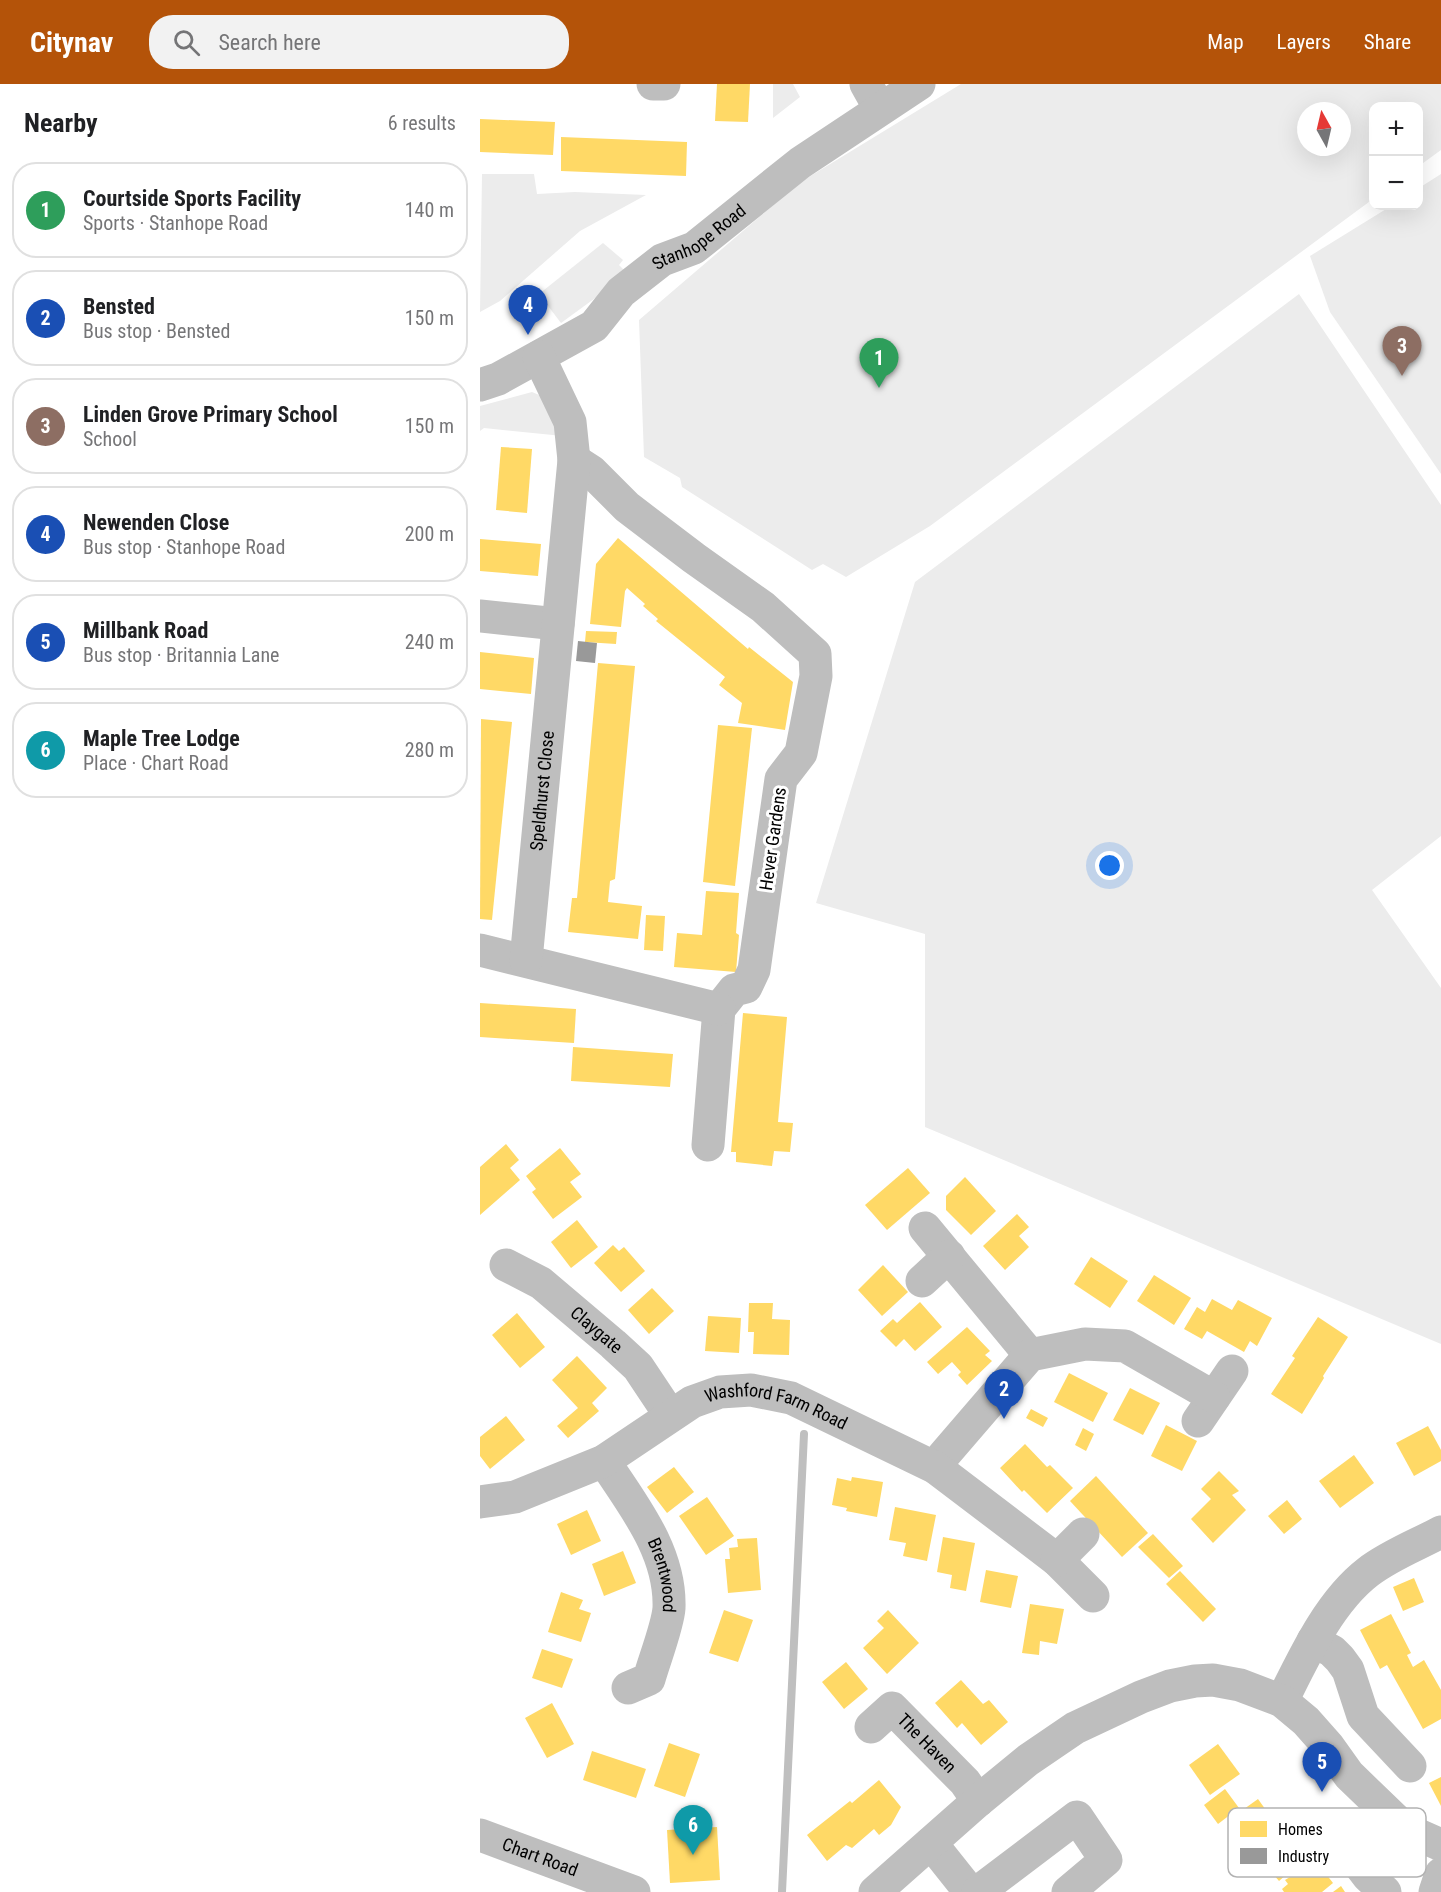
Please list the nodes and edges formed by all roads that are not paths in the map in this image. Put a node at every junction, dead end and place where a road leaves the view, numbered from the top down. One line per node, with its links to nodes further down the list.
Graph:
1 (654, 84): 2 (street)
2 (664, 84)
3 (919, 84): 4 (street, Stanhope Road)
4 (873, 97): 5 (street, Stanhope Road)
5 (539, 357): 6 (street); 7 (street, Speldhurst Close)
6 (480, 385)
7 (574, 460): 9 (street, Speldhurst Close); 12 (street, Hever Gardens)
8 (480, 616): 9 (street)
9 (558, 624): 11 (street, Speldhurst Close)
10 (480, 950): 11 (street)
11 (526, 960): 12 (street)
12 (719, 1009): 13 (street)
13 (708, 1145)
14 (925, 1228): 15 (street)
15 (949, 1256): 17 (street); 18 (street)
16 (506, 1265): 20 (street, Claygate)
17 (922, 1281)
18 (1030, 1355): 19 (street); 22 (street)
19 (1232, 1371)
20 (670, 1415): 21 (street, Washford Farm Road); 22 (street, Washford Farm Road)
21 (604, 1461): 23 (street, Washford Farm Road); 29 (street, Brentwood)
22 (936, 1468): 26 (street, Washford Farm Road)
23 (480, 1502)
24 (1441, 1532): 28 (street)
25 (1083, 1534): 26 (street)
26 (1057, 1560): 27 (street, Washford Farm Road)
27 (1093, 1596)
28 (1313, 1641): 30 (street); 32 (street)
29 (628, 1688)
30 (1282, 1701): 33 (street); 34 (street)
31 (871, 1727): 33 (street, The Haven)
32 (1410, 1766)
33 (978, 1801): 37 (street)
34 (1385, 1808)
35 (480, 1835): 41 (street, Chart Road)
36 (1426, 1838): 38 (street)
37 (931, 1843): 42 (street); 43 (street)
38 (1441, 1845)
39 (1441, 1874): 47 (street)
40 (1369, 1877): 46 (street)
41 (634, 1892)
42 (875, 1892)
43 (970, 1892)
44 (978, 1892): 45 (street)
45 (1068, 1892)
46 (1385, 1892)
47 (1435, 1892)

